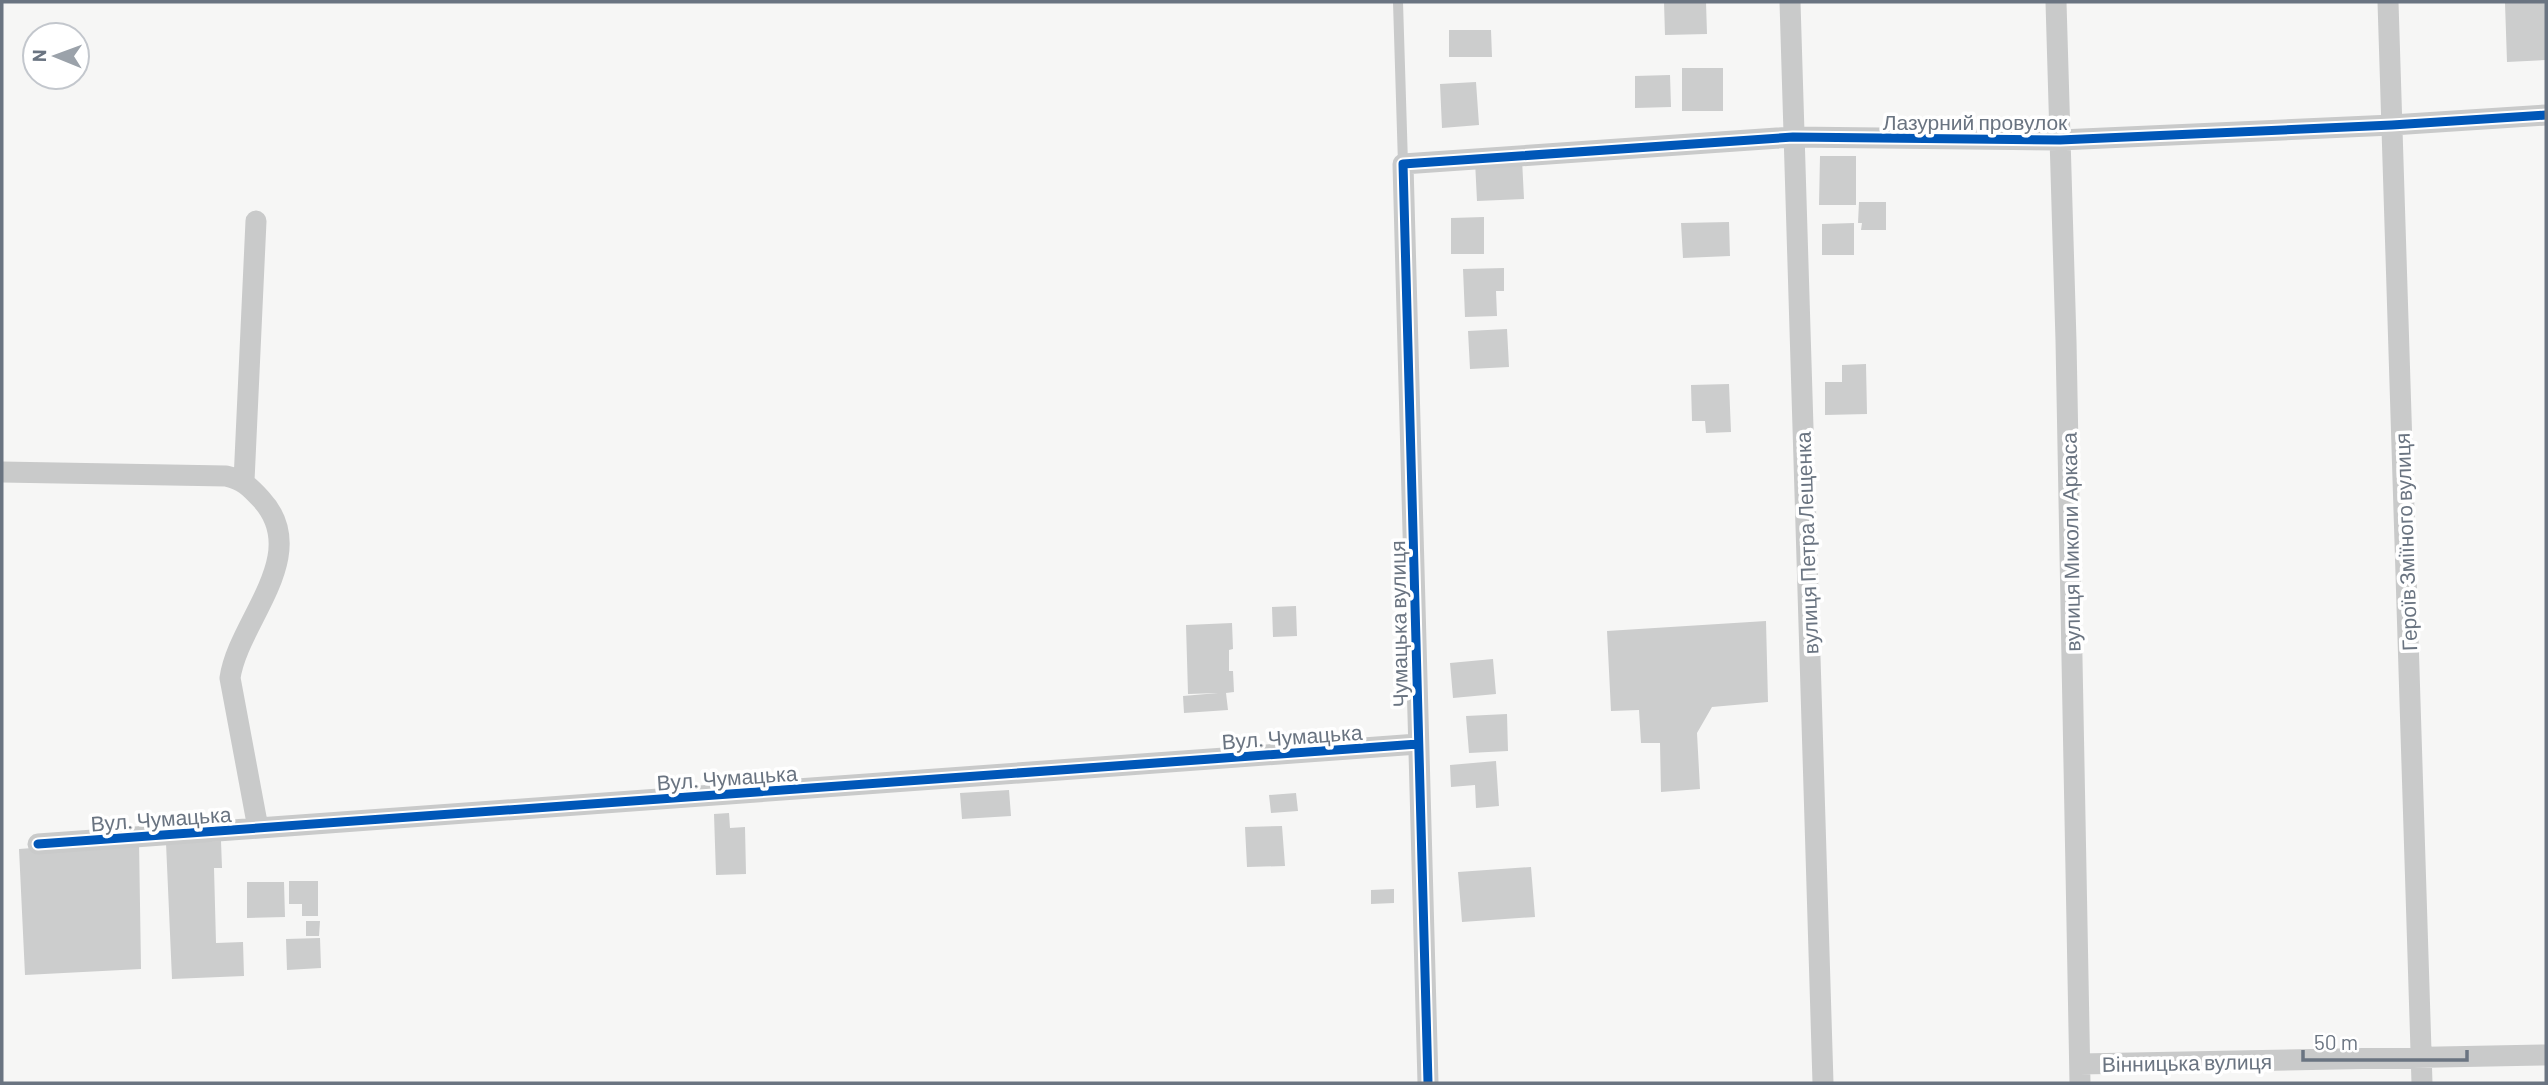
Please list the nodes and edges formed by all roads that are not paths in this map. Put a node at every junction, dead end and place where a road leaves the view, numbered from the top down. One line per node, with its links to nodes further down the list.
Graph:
1 (1398, 2): 9 (lane)
2 (1790, 2): 7 (street, вулиця Петра Лещенка)
3 (2056, 2): 8 (street, вулиця Миколи Аркаса)
4 (2388, 2): 6 (street, Героїв Зміїного вулиця)
5 (2546, 115): 6 (street, Лазурний провулок)
6 (2392, 125): 8 (street, Лазурний провулок); 17 (street, Героїв Зміїного вулиця)
7 (1793, 137): 8 (street, Лазурний провулок); 9 (street, Лазурний провулок); 20 (street, вулиця Петра Лещенка)
8 (2060, 140): 18 (street, вулиця Миколи Аркаса)
9 (1404, 164): 13 (street, Чумацька вулиця)
10 (256, 221): 12 (street)
11 (2, 472): 12 (street)
12 (244, 481): 14 (street)
13 (1418, 744): 14 (street, Вул. Чумацька); 19 (street, Чумацька вулиця)
14 (258, 828): 15 (street, Вул. Чумацька)
15 (38, 844)
16 (2546, 1055): 17 (street, Вінницька вулиця)
17 (2421, 1058): 18 (street, Вінницька вулиця); 21 (street, Героїв Зміїного вулиця)
18 (2080, 1074)
19 (1428, 1083)
20 (1824, 1083)
21 (2422, 1083)

